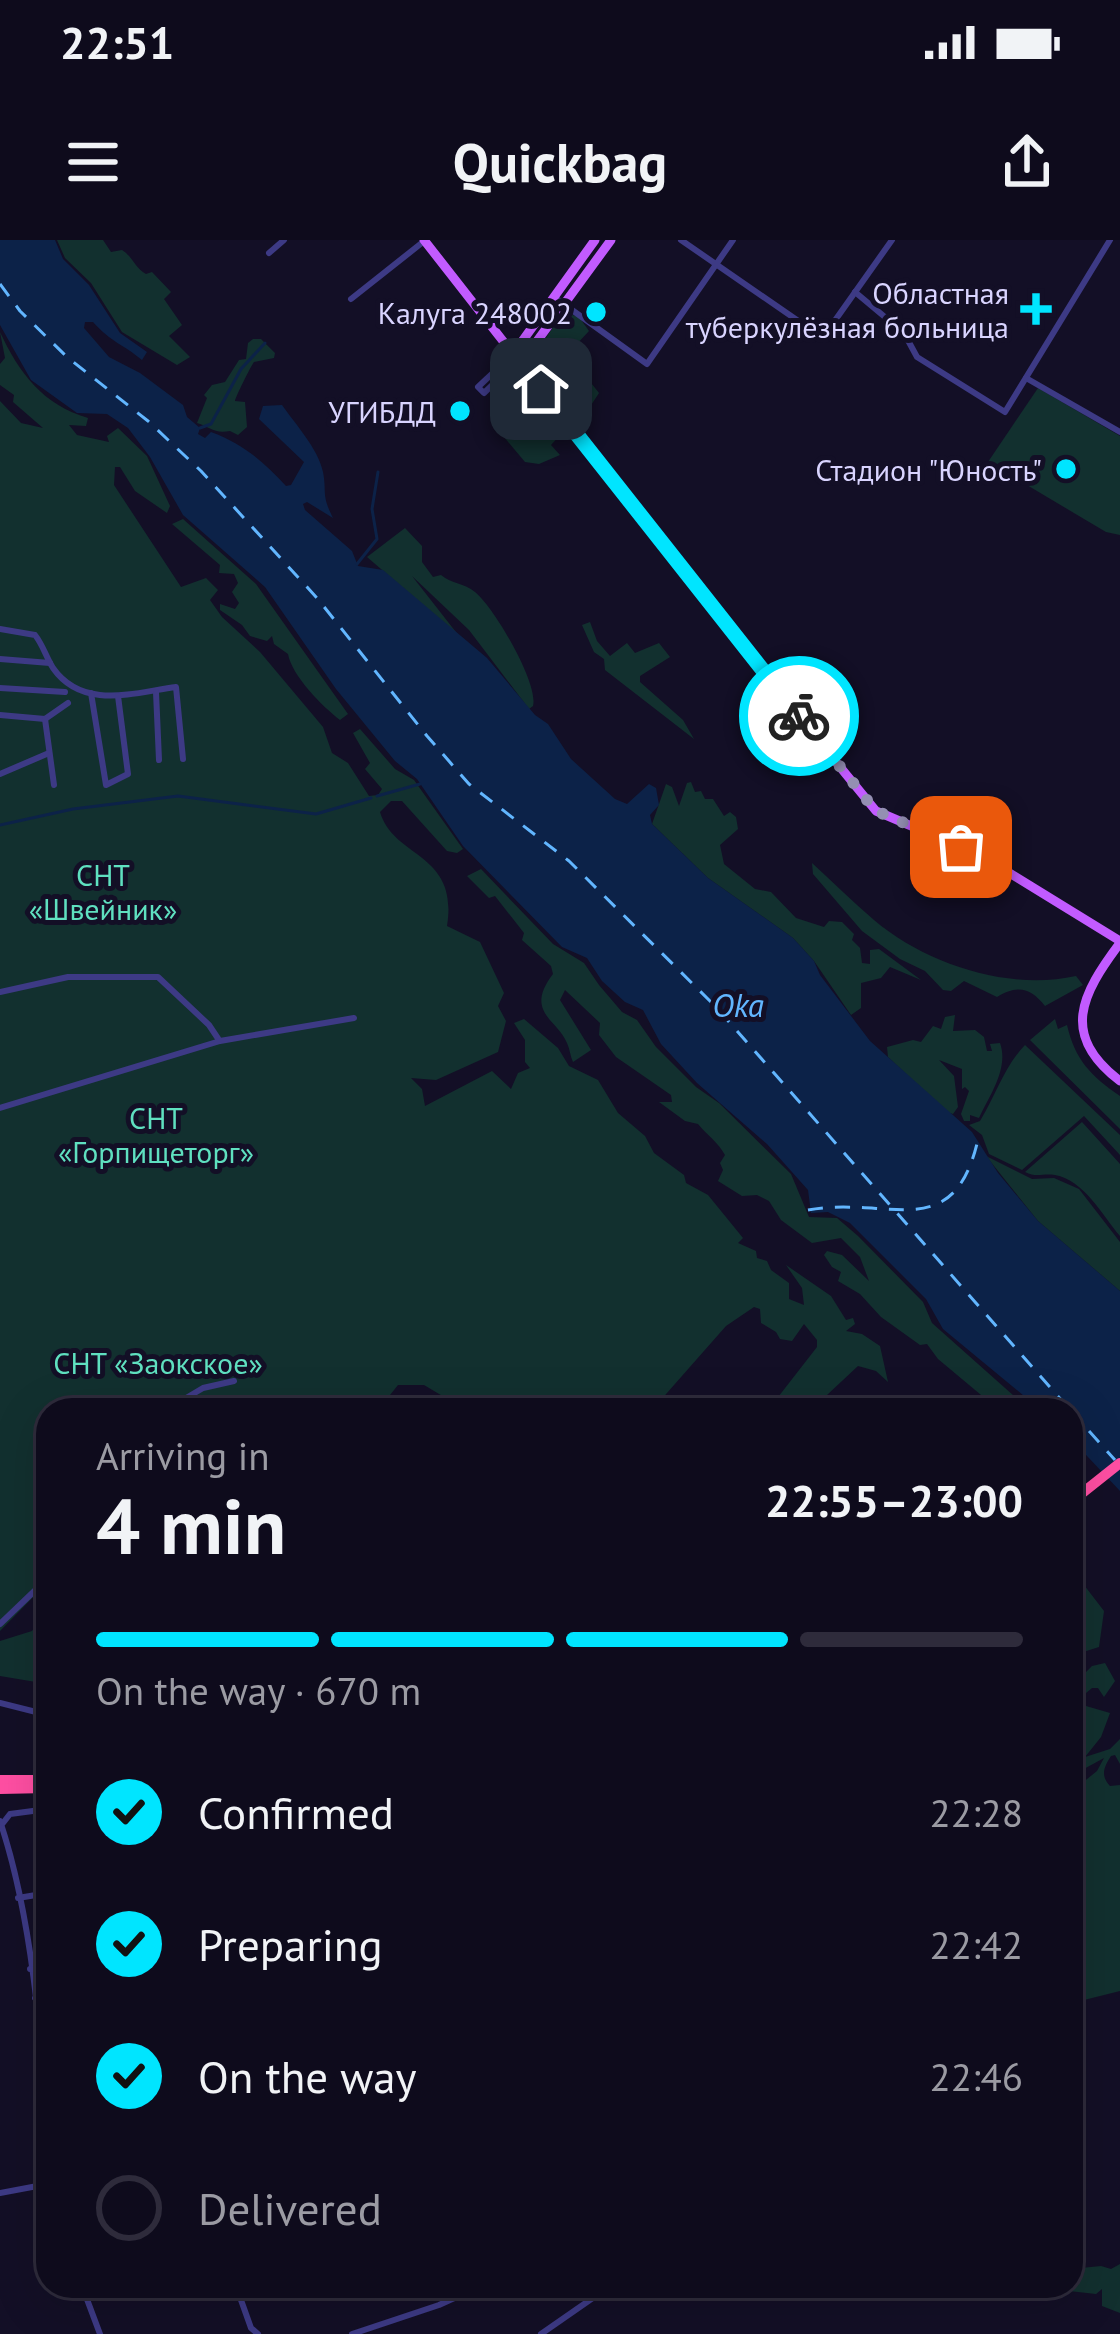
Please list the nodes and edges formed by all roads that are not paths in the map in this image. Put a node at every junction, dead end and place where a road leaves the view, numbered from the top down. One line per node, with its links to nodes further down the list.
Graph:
1 (284, 240): 9 (street)
2 (425, 240): 12 (street); 14 (main road)
3 (595, 240): 13 (main road)
4 (611, 240): 13 (main road)
5 (681, 240): 10 (street)
6 (733, 240): 10 (street)
7 (892, 240): 11 (street)
8 (1110, 240): 15 (street)
9 (269, 253)
10 (716, 263): 11 (street); 13 (street)
11 (855, 292): 15 (street)
12 (351, 299)
13 (560, 301): 14 (main road)
14 (517, 359): 14 (street); 33 (main road)
15 (1026, 378): 16 (street)
16 (1120, 432)
17 (0, 629): 19 (street)
18 (0, 659): 19 (street)
19 (51, 664): 23 (street)
20 (0, 688): 21 (street)
21 (65, 692)
22 (156, 692): 24 (street); 29 (street); 30 (street)
23 (92, 693): 24 (street); 24 (street)
24 (118, 696)
25 (68, 703): 27 (street)
26 (0, 715): 27 (street)
27 (44, 719): 28 (street)
28 (49, 753): 31 (street); 32 (street)
29 (182, 759)
30 (159, 760)
31 (0, 774)
32 (54, 785)
33 (1120, 942): 37 (main road)
34 (0, 992): 36 (street)
35 (354, 1018): 36 (street)
36 (220, 1041): 38 (street)
37 (1120, 1081)
38 (0, 1108)
39 (234, 1381): 40 (street)
40 (186, 1398)
41 (1120, 1467): 42 (highway)
42 (1083, 1497)
43 (36, 1590): 44 (street)
44 (0, 1624)
45 (0, 1703): 46 (street)
46 (36, 1712)
47 (36, 1784): 48 (highway)
48 (0, 1785): 50 (highway)
49 (36, 1786): 50 (highway)
50 (16, 1789): 51 (highway)
51 (0, 1803)
52 (36, 1811): 53 (street)
53 (1, 1823): 55 (street)
54 (36, 1895): 55 (street)
55 (18, 1898): 56 (street)
56 (30, 1969): 57 (street); 58 (street)
57 (36, 1969)
58 (35, 1998): 59 (street)
59 (36, 2008)
60 (36, 2186): 61 (street)
61 (0, 2193)
62 (86, 2298): 66 (street)
63 (240, 2298): 67 (street)
64 (450, 2298): 68 (street)
65 (593, 2298): 69 (street)
66 (100, 2334)
67 (258, 2334)
68 (352, 2334)
69 (541, 2334)

